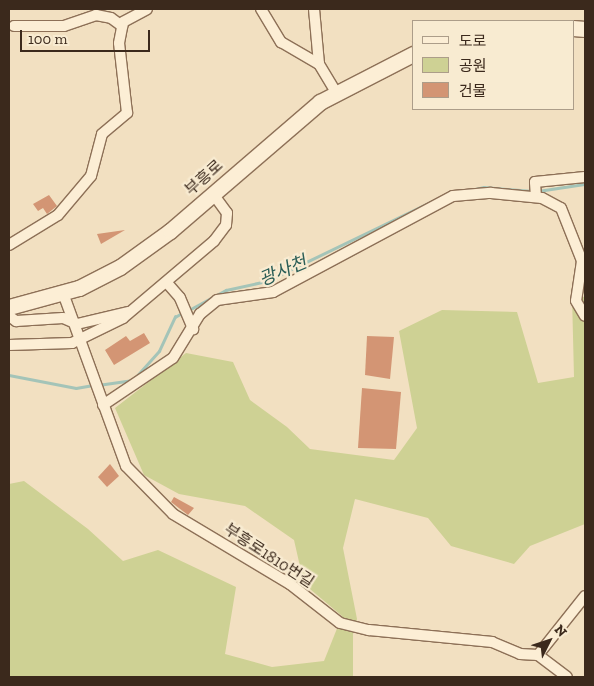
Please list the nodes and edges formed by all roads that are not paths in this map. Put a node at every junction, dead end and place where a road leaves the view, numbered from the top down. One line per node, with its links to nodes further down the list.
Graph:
1 (147, 9): 5 (street)
2 (261, 9): 7 (street)
3 (314, 9): 7 (street)
4 (14, 26): 5 (street)
5 (122, 26): 12 (street)
6 (412, 54): 8 (main road, 부흥로)
7 (314, 62): 8 (street)
8 (336, 92): 10 (main road, 부흥로)
9 (585, 177): 11 (street)
10 (213, 194): 13 (street); 14 (main road, 부흥로)
11 (536, 197): 18 (street); 20 (street)
12 (9, 245)
13 (168, 284): 16 (street); 20 (street)
14 (63, 293): 15 (main road, 부흥로); 19 (street)
15 (9, 307)
16 (132, 312): 19 (street); 21 (street)
17 (9, 316): 19 (street)
18 (585, 316)
19 (77, 324): 21 (street)
20 (192, 327): 23 (street)
21 (81, 340): 22 (street); 23 (street, 부흥로1810번길)
22 (9, 345)
23 (101, 401): 25 (street, 부흥로1810번길)
24 (585, 596): 25 (street)
25 (538, 655): 26 (street, 부흥로1810번길)
26 (567, 677)

